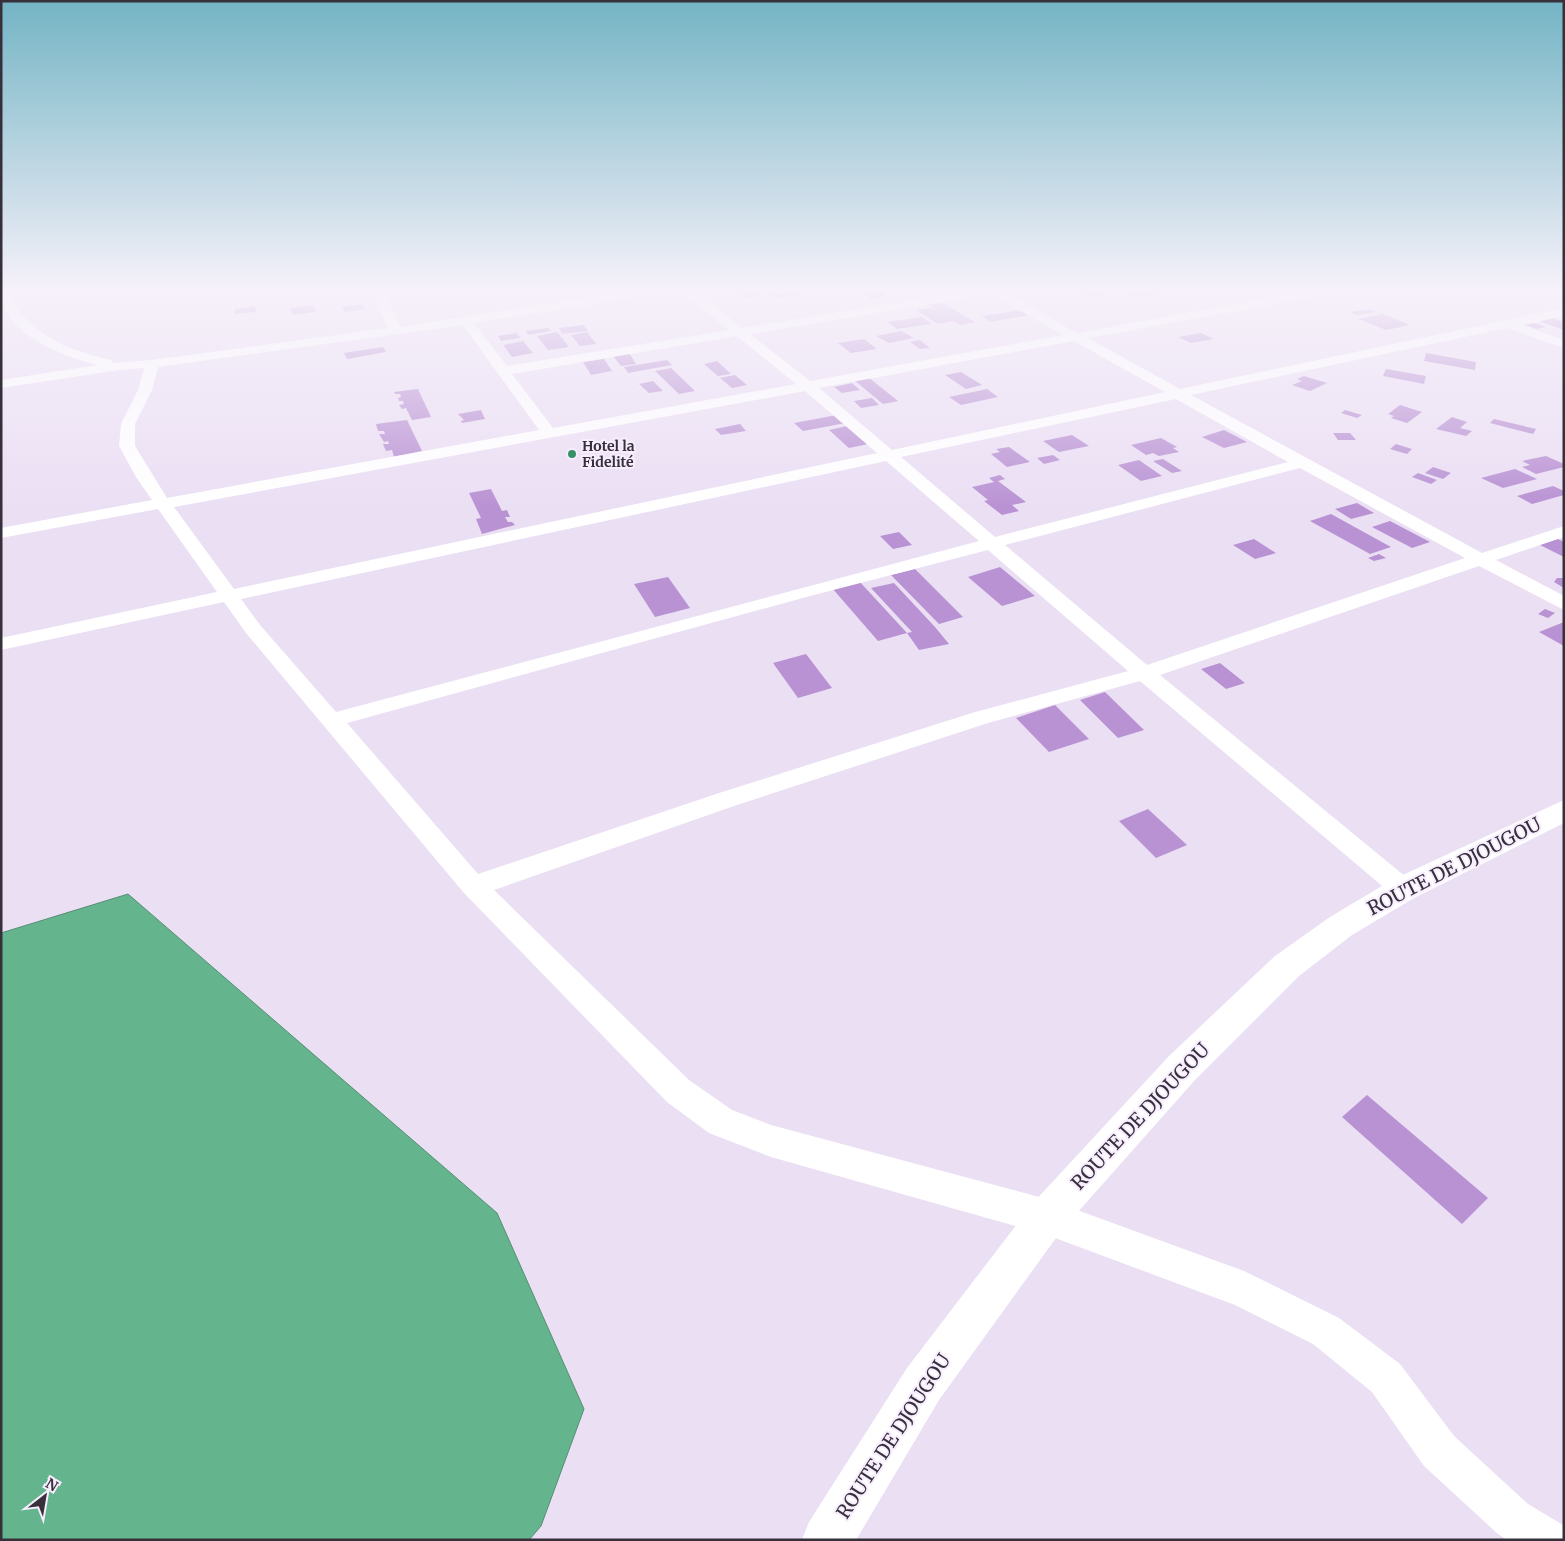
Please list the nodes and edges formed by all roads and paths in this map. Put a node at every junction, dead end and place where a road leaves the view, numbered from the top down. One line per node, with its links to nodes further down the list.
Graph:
1 (106, 363): 10 (street)
2 (160, 363): 9 (street)
3 (497, 363): 11 (street)
4 (550, 363): 11 (street)
5 (778, 363): 13 (street)
6 (939, 363): 13 (street)
7 (1122, 363): 14 (street)
8 (1323, 363): 14 (street)
9 (152, 364): 10 (street); 18 (street)
10 (119, 366): 12 (street)
11 (503, 371): 15 (street)
12 (1, 384)
13 (809, 387): 15 (street); 16 (street)
14 (1182, 394): 16 (street); 17 (street)
15 (549, 434): 18 (street)
16 (890, 456): 21 (street); 23 (street)
17 (1302, 463): 21 (street); 22 (street)
18 (162, 502): 20 (street); 23 (street)
19 (1564, 531): 22 (street)
20 (1, 532)
21 (993, 544): 26 (street); 27 (street)
22 (1479, 559): 24 (street); 26 (street)
23 (229, 596): 25 (street); 27 (street)
24 (1564, 604)
25 (1, 644)
26 (1144, 673): 29 (street); 30 (street)
27 (332, 720): 29 (street)
28 (1564, 810): 30 (highway, ROUTE DE DJOUGOU)
29 (474, 886): 31 (street)
30 (1404, 889): 31 (highway, ROUTE DE DJOUGOU)
31 (1047, 1217): 32 (highway, ROUTE DE DJOUGOU); 33 (street)
32 (827, 1540)
33 (1548, 1540)

